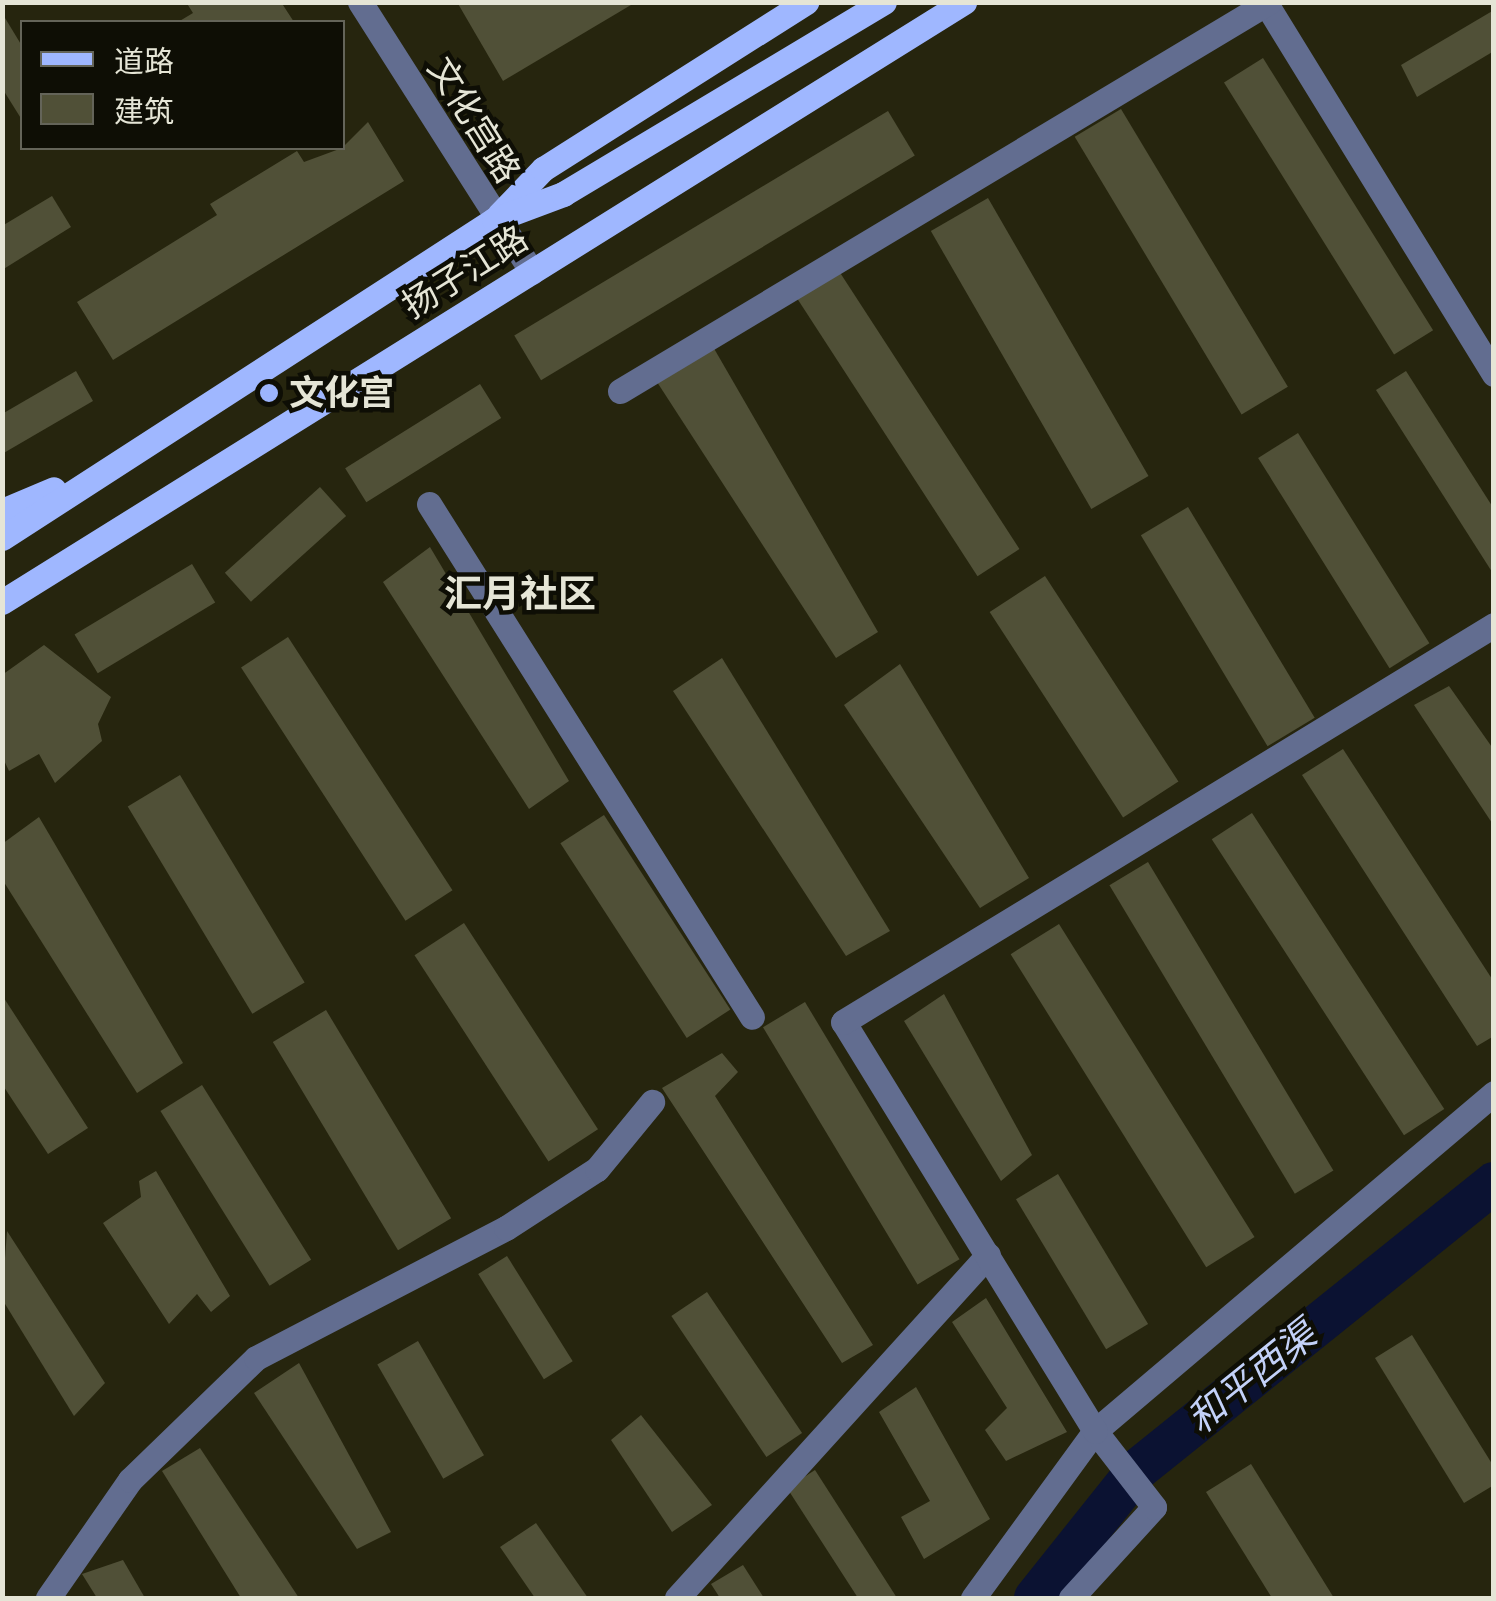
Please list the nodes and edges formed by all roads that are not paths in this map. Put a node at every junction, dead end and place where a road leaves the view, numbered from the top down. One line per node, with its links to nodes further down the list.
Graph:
1 (360, 2): 6 (street, 文化宫路)
2 (806, 2): 6 (main road)
3 (884, 2): 6 (main road, 扬子江路)
4 (964, 2): 7 (main road, 扬子江路)
5 (1267, 3): 8 (street); 9 (street)
6 (494, 220): 7 (street, 文化宫路); 10 (main road, 扬子江路)
7 (532, 272): 14 (main road, 扬子江路)
8 (1494, 374)
9 (620, 391)
10 (90, 474): 12 (main road); 13 (main road, 扬子江路)
11 (430, 504): 16 (street)
12 (2, 510)
13 (2, 538)
14 (2, 602)
15 (1494, 625): 19 (street)
16 (752, 1016)
17 (1494, 1093): 20 (street)
18 (652, 1102): 21 (street)
19 (988, 1255): 20 (street); 22 (street)
20 (1095, 1432): 23 (street); 24 (street)
21 (48, 1598)
22 (677, 1598)
23 (973, 1598)
24 (1071, 1598)

